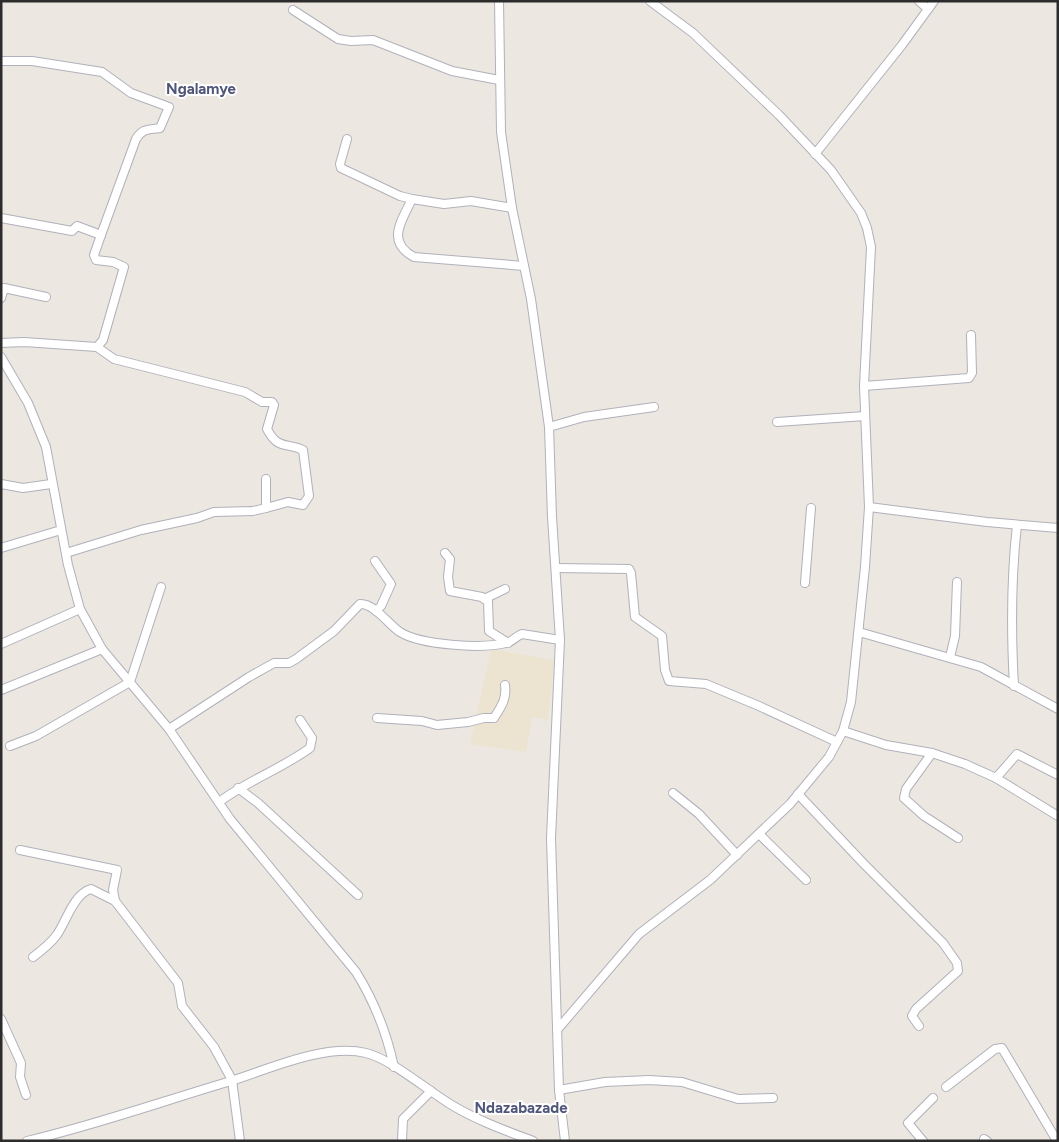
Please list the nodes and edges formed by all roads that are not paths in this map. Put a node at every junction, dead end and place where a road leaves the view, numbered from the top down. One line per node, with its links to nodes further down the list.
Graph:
1 (499, 1): 8 (street)
2 (650, 1): 10 (street)
3 (919, 1): 5 (street)
4 (934, 1): 5 (street)
5 (928, 9): 10 (street)
6 (293, 10): 8 (street)
7 (1, 60): 14 (street)
8 (499, 80): 12 (street)
9 (347, 139): 11 (street)
10 (815, 154): 22 (street)
11 (412, 199): 12 (street); 15 (street)
12 (512, 208): 15 (street)
13 (1, 218): 14 (street)
14 (101, 235): 20 (street)
15 (524, 266): 26 (street)
16 (46, 297): 17 (street)
17 (1, 298)
18 (971, 335): 22 (street)
19 (1, 343): 20 (street)
20 (98, 347): 31 (street)
21 (1, 357): 29 (street)
22 (864, 386): 24 (street)
23 (654, 407): 26 (street)
24 (865, 416): 25 (street); 30 (street)
25 (777, 422)
26 (550, 427): 40 (street)
27 (266, 479): 31 (street)
28 (1, 484): 29 (street)
29 (52, 484): 35 (street)
30 (869, 507): 33 (street); 49 (street)
31 (266, 508): 37 (street)
32 (811, 508): 42 (street)
33 (1017, 525): 34 (street); 58 (street)
34 (1058, 528)
35 (61, 530): 36 (street); 37 (street)
36 (1, 548)
37 (66, 553): 46 (street)
38 (445, 554): 45 (street)
39 (375, 561): 47 (street)
40 (556, 568): 50 (street); 65 (street)
41 (956, 582): 55 (street)
42 (805, 583)
43 (161, 587): 56 (street)
44 (505, 590): 45 (street)
45 (484, 599): 48 (street)
46 (80, 609): 52 (street); 54 (street)
47 (376, 611): 53 (street); 63 (street)
48 (489, 631): 51 (street); 53 (street)
49 (859, 632): 55 (street); 64 (street)
50 (560, 640): 51 (street); 85 (street)
51 (508, 643): 53 (street)
52 (1, 644)
53 (485, 646)
54 (102, 649): 56 (street); 59 (street)
55 (950, 657): 58 (street)
56 (130, 682): 63 (street); 66 (street)
57 (505, 685): 61 (street)
58 (1014, 686): 60 (street)
59 (1, 690)
60 (1058, 709)
61 (377, 718)
62 (300, 720): 70 (street)
63 (169, 729): 73 (street)
64 (843, 731): 65 (street); 67 (street)
65 (837, 742): 72 (street)
66 (10, 746)
67 (932, 753): 69 (street); 76 (street)
68 (1058, 775): 69 (street)
69 (996, 778): 74 (street)
70 (238, 788): 73 (street); 80 (street)
71 (672, 793): 78 (street)
72 (798, 794): 75 (street); 84 (street)
73 (219, 802): 86 (street)
74 (1058, 816)
75 (759, 834): 78 (street); 79 (street)
76 (958, 838)
77 (20, 850): 81 (street)
78 (737, 855): 85 (street)
79 (806, 880)
80 (358, 895)
81 (115, 901): 82 (street); 87 (street)
82 (33, 957)
83 (1, 1020): 91 (street)
84 (919, 1026)
85 (557, 1030): 89 (street)
86 (394, 1067): 87 (street); 90 (street)
87 (232, 1080): 94 (street); 96 (street)
88 (946, 1087): 101 (street)
89 (559, 1090): 92 (street); 99 (street)
90 (431, 1091): 97 (street); 98 (street)
91 (26, 1095)
92 (773, 1098)
93 (933, 1098): 100 (street)
94 (40, 1139): 95 (street)
95 (27, 1141)
96 (240, 1141)
97 (402, 1141)
98 (533, 1141)
99 (565, 1141)
100 (924, 1141)
101 (1057, 1141)

